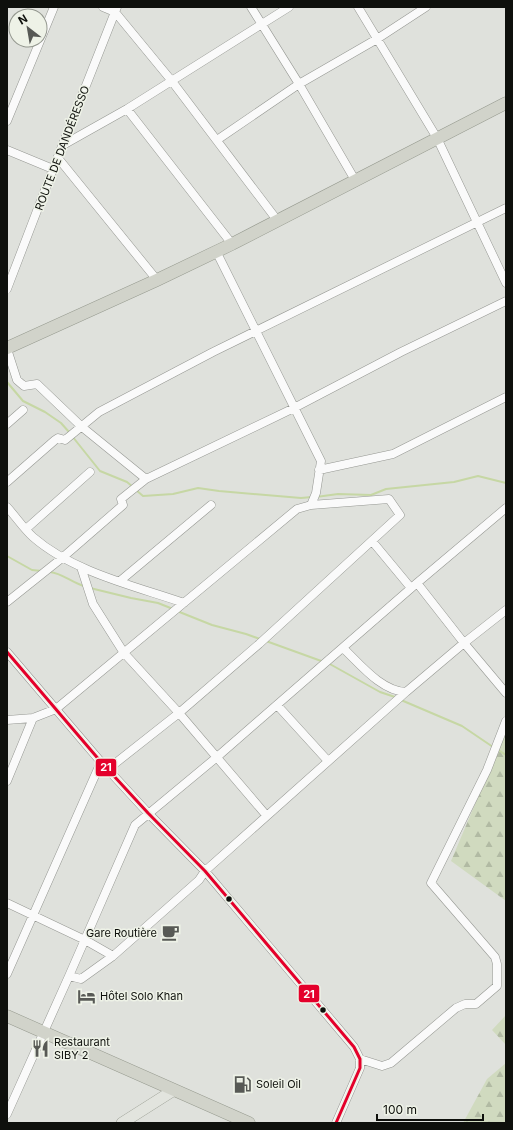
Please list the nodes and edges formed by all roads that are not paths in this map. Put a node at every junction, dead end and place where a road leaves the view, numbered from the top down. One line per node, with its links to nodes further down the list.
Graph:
1 (54, 7): 14 (street)
2 (103, 7): 7 (street)
3 (251, 7): 8 (street)
4 (289, 7): 8 (street)
5 (358, 7): 9 (street)
6 (426, 7): 9 (street)
7 (115, 9): 10 (street); 17 (street, ROUTE DE DANDÉRESSO)
8 (262, 25): 10 (street); 11 (street)
9 (377, 39): 11 (street); 15 (street)
10 (171, 80): 13 (street); 16 (street)
11 (298, 84): 16 (street); 21 (street)
12 (506, 103): 15 (highway)
13 (127, 109): 17 (street); 25 (street)
14 (7, 121)
15 (437, 138): 21 (highway); 24 (street)
16 (217, 140): 23 (street)
17 (63, 145): 19 (street, ROUTE DE DANDÉRESSO)
18 (7, 150): 20 (street)
19 (58, 158): 20 (street, ROUTE DE DANDÉRESSO); 27 (street)
20 (53, 169): 29 (street, ROUTE DE DANDÉRESSO)
21 (355, 180): 23 (highway)
22 (506, 208): 24 (street)
23 (277, 220): 25 (highway)
24 (478, 223): 28 (street); 31 (street)
25 (232, 244): 26 (highway)
26 (216, 251): 27 (highway); 31 (street)
27 (157, 280): 32 (highway)
28 (506, 283)
29 (7, 290)
30 (506, 301): 34 (street)
31 (256, 331): 34 (street); 37 (street)
32 (7, 348): 37 (street)
33 (506, 397): 38 (street)
34 (294, 408): 38 (street); 40 (street)
35 (23, 410): 36 (street)
36 (7, 424)
37 (79, 429): 40 (street); 41 (street)
38 (320, 470): 42 (street)
39 (90, 472): 46 (street)
40 (146, 479): 48 (street)
41 (7, 482)
42 (312, 503): 47 (street); 53 (street)
43 (211, 505): 50 (street)
44 (7, 508): 46 (street)
45 (506, 508): 51 (street)
46 (26, 529): 48 (street)
47 (372, 541): 51 (street); 63 (street)
48 (62, 558): 49 (street); 52 (street)
49 (81, 567): 50 (street); 58 (street)
50 (120, 581): 53 (street)
51 (414, 585): 55 (street); 56 (street)
52 (7, 602)
53 (184, 603): 58 (street)
54 (506, 610): 55 (street)
55 (464, 643): 59 (street); 60 (street)
56 (343, 648): 59 (street); 61 (street)
57 (7, 652): 62 (street)
58 (124, 653): 62 (street); 63 (street)
59 (406, 692): 68 (street)
60 (506, 693)
61 (277, 705): 67 (street); 68 (street)
62 (56, 709): 64 (street); 69 (street)
63 (179, 713): 67 (street); 70 (street)
64 (33, 718): 65 (street); 71 (street)
65 (7, 720)
66 (506, 720): 83 (street)
67 (216, 757): 72 (street); 73 (street)
68 (328, 761): 73 (street)
69 (101, 762): 70 (street); 76 (street)
70 (108, 769): 72 (street)
71 (7, 782)
72 (148, 813): 74 (street); 77 (street)
73 (266, 815): 74 (street)
74 (205, 871): 78 (street); 83 (street)
75 (7, 903): 76 (street)
76 (33, 916): 77 (street); 79 (street)
77 (85, 940): 78 (street); 80 (street)
78 (113, 956): 80 (street)
79 (7, 974)
80 (69, 976): 82 (street)
81 (7, 1016): 82 (highway)
82 (44, 1032): 84 (highway); 85 (street)
83 (360, 1059): 88 (street)
84 (174, 1090): 86 (main road); 87 (highway)
85 (7, 1114)
86 (122, 1123)
87 (249, 1123)
88 (336, 1123)

